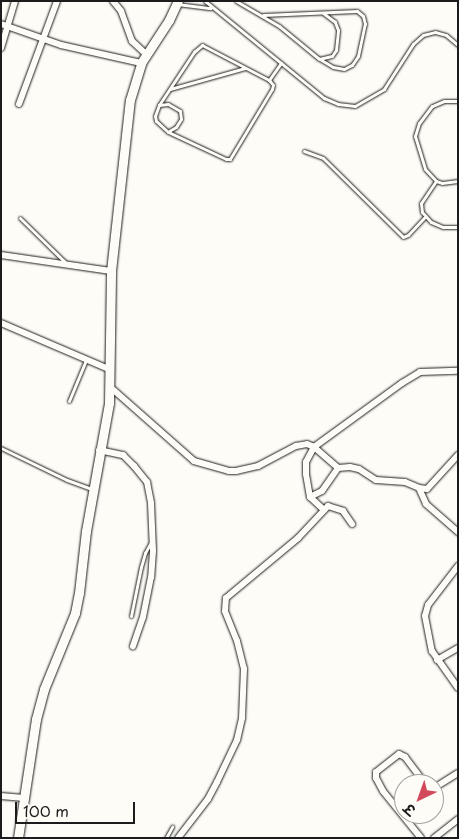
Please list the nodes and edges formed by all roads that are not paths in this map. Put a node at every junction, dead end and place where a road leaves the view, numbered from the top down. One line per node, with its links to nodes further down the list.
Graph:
1 (15, 1): 10 (street)
2 (57, 1): 11 (street)
3 (113, 1): 14 (street)
4 (205, 1): 7 (lane)
5 (236, 1): 9 (lane)
6 (178, 3): 7 (lane); 14 (street)
7 (212, 8): 17 (lane)
8 (321, 12): 9 (lane); 15 (lane); 15 (lane)
9 (263, 16): 15 (lane)
10 (4, 25): 11 (street); 13 (street)
11 (42, 39): 16 (street); 22 (street)
12 (458, 46): 17 (lane)
13 (1, 48)
14 (146, 54): 16 (street)
15 (318, 58)
16 (141, 63): 33 (street)
17 (281, 63): 19 (lane)
18 (245, 68): 19 (lane); 20 (lane); 20 (lane)
19 (269, 80): 24 (lane)
20 (169, 90): 23 (lane)
21 (458, 101): 26 (lane)
22 (19, 104)
23 (159, 105): 24 (lane); 24 (lane)
24 (168, 132)
25 (304, 151): 28 (lane)
26 (436, 181): 27 (lane); 28 (lane)
27 (458, 181)
28 (426, 216): 30 (lane)
29 (20, 218): 32 (lane)
30 (458, 227)
31 (1, 256): 32 (street)
32 (67, 264): 33 (street)
33 (111, 270): 36 (street)
34 (1, 323): 35 (street)
35 (87, 359): 36 (street); 39 (lane)
36 (109, 369): 38 (street)
37 (458, 371): 40 (street)
38 (109, 386): 40 (street); 42 (street)
39 (69, 401)
40 (314, 447): 44 (street); 47 (street)
41 (1, 448): 46 (lane)
42 (99, 450): 46 (street); 51 (street)
43 (458, 456): 45 (street)
44 (338, 468): 45 (street); 47 (street)
45 (419, 488): 50 (street)
46 (93, 489): 62 (street)
47 (310, 497): 48 (street)
48 (324, 510): 49 (street); 69 (street)
49 (352, 524)
50 (458, 532)
51 (152, 540): 53 (lane); 54 (street)
52 (458, 566): 56 (street)
53 (131, 616)
54 (132, 646)
55 (458, 648): 56 (street)
56 (438, 660): 57 (street)
57 (458, 688)
58 (458, 773): 60 (street)
59 (418, 774): 63 (street)
60 (444, 782)
61 (1, 796): 62 (street)
62 (24, 798): 67 (street)
63 (394, 805)
64 (458, 819): 71 (street)
65 (410, 824): 70 (street)
66 (172, 827): 68 (lane)
67 (18, 838)
68 (166, 838)
69 (178, 838)
70 (421, 838)
71 (434, 838)

